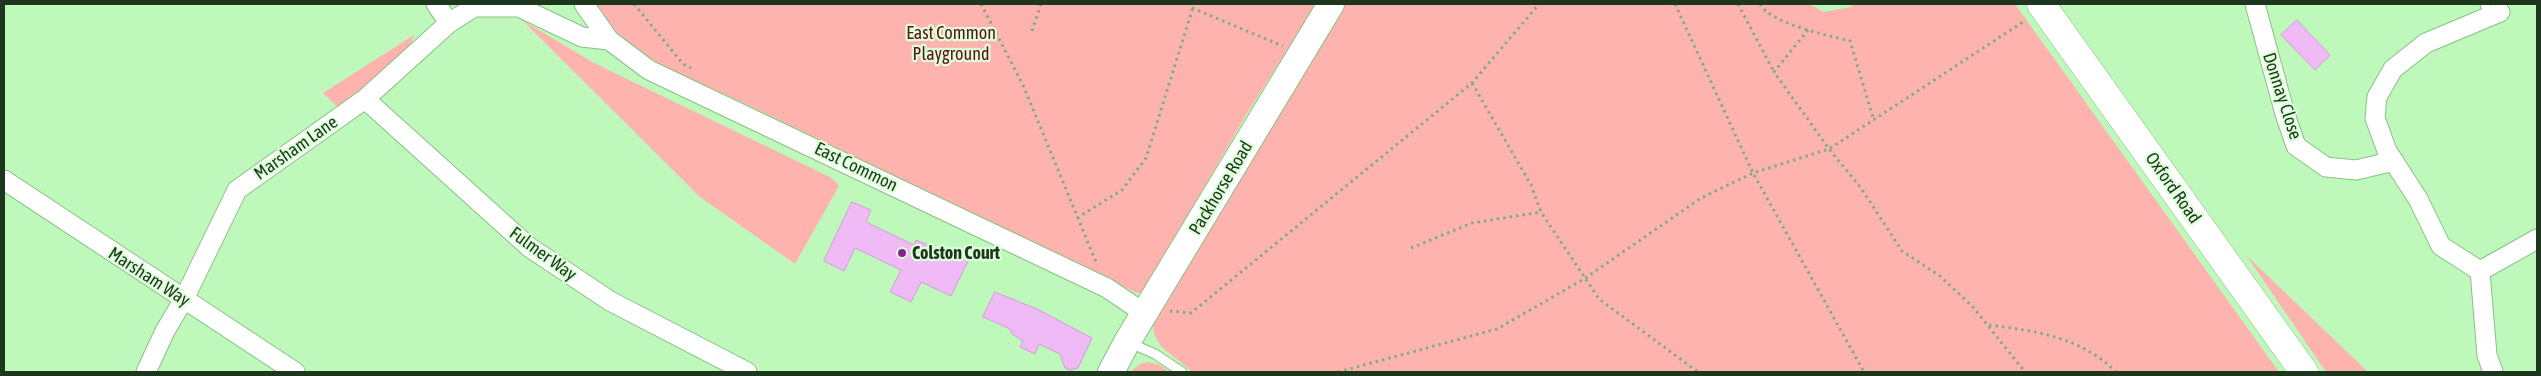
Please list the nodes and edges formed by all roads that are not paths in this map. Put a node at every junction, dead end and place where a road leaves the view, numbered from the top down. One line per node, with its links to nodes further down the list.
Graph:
1 (436, 4): 8 (street)
2 (584, 4): 9 (street, East Common)
3 (1332, 4): 16 (main road, Packhorse Road)
4 (2255, 4): 11 (street, Donnay Close)
5 (520, 5): 8 (street, Marsham Lane); 9 (street)
6 (2046, 10): 23 (main road, Oxford Road)
7 (2491, 11): 11 (street)
8 (449, 24): 10 (street, Marsham Lane)
9 (609, 40): 16 (street, East Common)
10 (365, 99): 15 (street, Marsham Lane); 20 (street, Fulmer Way)
11 (2394, 161): 14 (street)
12 (4, 180): 15 (street, Marsham Way)
13 (2537, 239): 14 (street)
14 (2480, 271): 24 (street)
15 (184, 299): 18 (street, Marsham Lane); 19 (street, Marsham Way)
16 (1144, 313): 17 (main road, Packhorse Road)
17 (1127, 342): 21 (main road, Packhorse Road); 22 (lane)
18 (146, 372)
19 (295, 372)
20 (747, 372)
21 (1111, 372)
22 (1182, 372)
23 (2304, 372)
24 (2493, 372)

